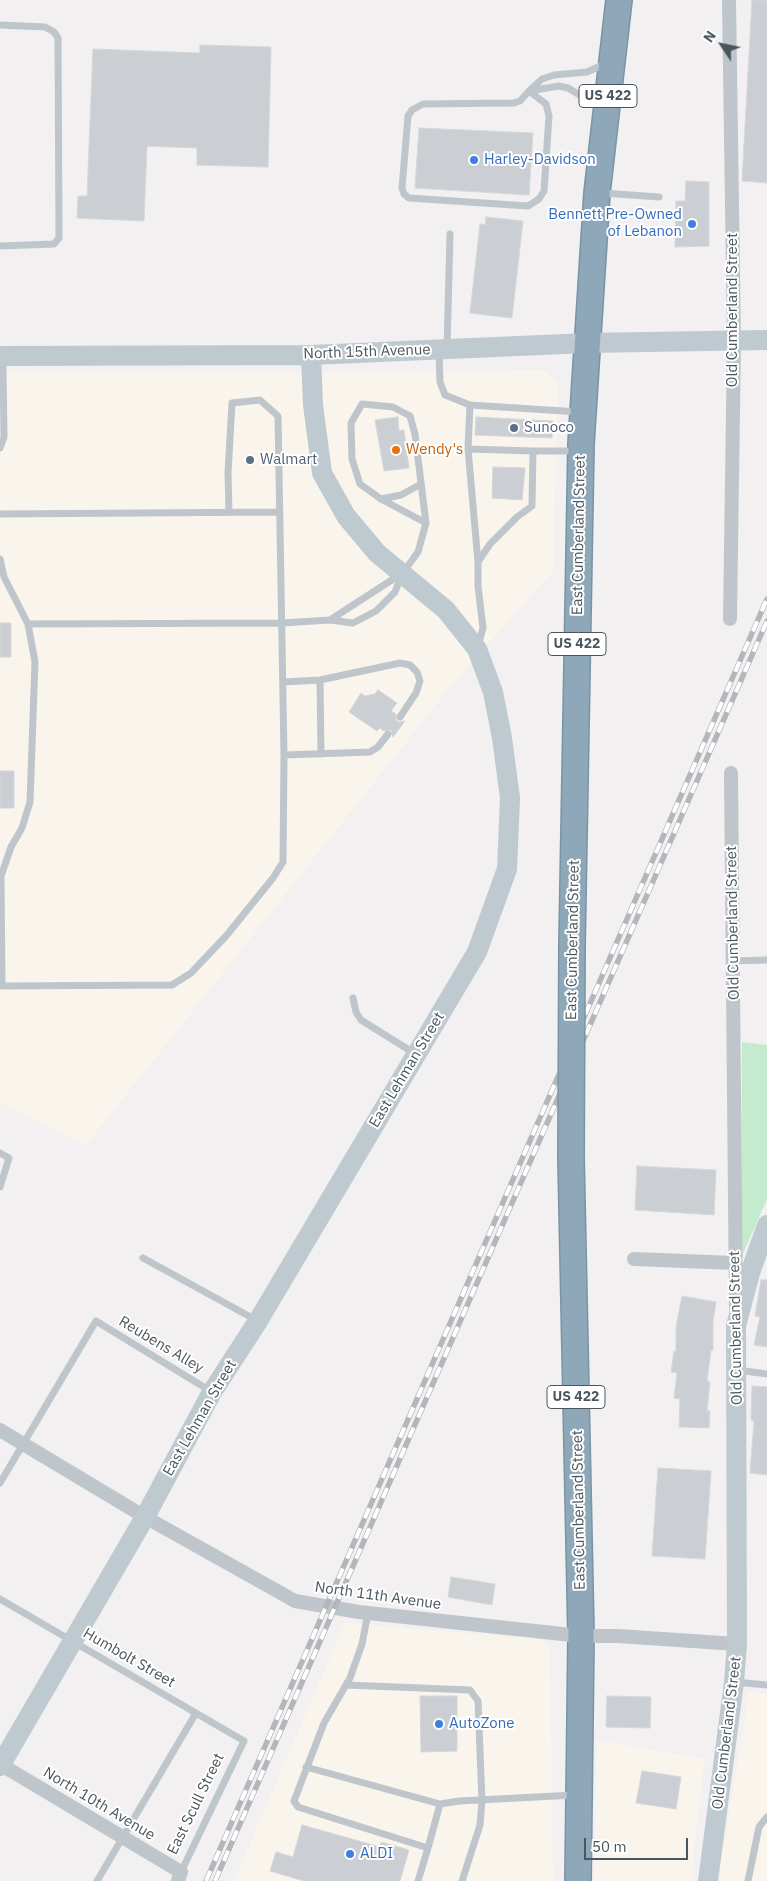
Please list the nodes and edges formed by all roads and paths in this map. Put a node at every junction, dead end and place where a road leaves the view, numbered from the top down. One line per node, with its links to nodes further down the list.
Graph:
1 (619, 0): 4 (highway, East Cumberland Street / US 422)
2 (729, 0): 12 (street, Old Cumberland Street)
3 (0, 25): 10 (lane)
4 (612, 60): 5 (lane); 6 (highway, East Cumberland Street / US 422)
5 (529, 91): 5 (lane); 6 (lane)
6 (607, 111): 7 (highway, East Cumberland Street / US 422)
7 (597, 193): 8 (lane); 13 (highway, East Cumberland Street / US 422)
8 (659, 197)
9 (450, 234): 14 (lane)
10 (0, 246)
11 (767, 340): 12 (main road, North 15th Avenue)
12 (734, 341): 13 (main road, North 15th Avenue); 33 (street, Old Cumberland Street)
13 (587, 343): 14 (main road, North 15th Avenue); 19 (highway, East Cumberland Street / US 422)
14 (443, 349): 15 (main road, North 15th Avenue); 18 (lane)
15 (311, 355): 16 (main road, North 15th Avenue); 32 (main road, East Lehman Street)
16 (0, 356)
17 (0, 361): 20 (lane)
18 (470, 406): 19 (lane); 21 (lane)
19 (583, 412): 23 (highway, East Cumberland Street / US 422)
20 (0, 448)
21 (468, 449): 22 (lane); 31 (lane)
22 (533, 451): 23 (lane); 31 (lane)
23 (581, 451): 66 (highway, East Cumberland Street / US 422, bridge)
24 (421, 484): 25 (lane); 25 (lane); 29 (lane)
25 (382, 499): 29 (lane)
26 (229, 512): 27 (lane); 27 (lane); 28 (lane)
27 (280, 512): 35 (lane)
28 (0, 514)
29 (426, 523): 32 (lane)
30 (0, 558): 36 (lane)
31 (478, 562): 37 (lane)
32 (402, 574): 34 (lane); 34 (lane); 37 (main road, East Lehman Street)
33 (730, 619)
34 (330, 620): 35 (lane)
35 (282, 623): 36 (lane); 39 (lane)
36 (28, 624): 43 (lane)
37 (478, 649): 48 (main road, East Lehman Street)
38 (320, 680): 39 (lane); 40 (lane); 42 (lane)
39 (283, 682): 43 (lane)
40 (400, 717)
41 (388, 734): 42 (lane)
42 (322, 754): 43 (lane)
43 (284, 756)
44 (732, 774): 46 (street, Old Cumberland Street)
45 (767, 960): 46 (lane)
46 (733, 961): 54 (street, Old Cumberland Street)
47 (354, 998): 48 (lane)
48 (416, 1055): 55 (main road, East Lehman Street)
49 (0, 1153): 50 (lane)
50 (0, 1187)
51 (765, 1234): 56 (main road)
52 (143, 1258): 55 (lane)
53 (634, 1259): 54 (street)
54 (734, 1263): 56 (street, Old Cumberland Street)
55 (258, 1321): 59 (main road, East Lehman Street)
56 (736, 1326): 57 (main road, Old Cumberland Street)
57 (738, 1370): 58 (lane); 68 (main road, Old Cumberland Street)
58 (767, 1374)
59 (212, 1392): 61 (lane, Reubens Alley); 63 (main road, East Lehman Street)
60 (0, 1430): 61 (street, North 11th Avenue)
61 (25, 1444): 62 (lane); 63 (street, North 11th Avenue)
62 (0, 1484)
63 (145, 1517): 65 (street, North 11th Avenue); 67 (main road, East Lehman Street)
64 (0, 1599): 67 (lane, Humbolt Street)
65 (368, 1613): 66 (street, North 11th Avenue); 70 (lane)
66 (581, 1636): 68 (street, North 11th Avenue); 76 (highway, East Cumberland Street / US 422)
67 (73, 1641): 72 (lane, Humbolt Street); 74 (main road, East Lehman Street)
68 (737, 1644): 69 (main road, Old Cumberland Street)
69 (734, 1682): 71 (lane); 87 (main road, Old Cumberland Street)
70 (346, 1685): 75 (lane); 77 (lane)
71 (767, 1685)
72 (196, 1713): 73 (lane, Humbolt Street); 80 (lane)
73 (244, 1741): 82 (lane, East Scull Street)
74 (0, 1765): 80 (street, North 10th Avenue)
75 (306, 1766): 78 (lane); 81 (lane)
76 (579, 1795): 77 (lane); 86 (highway, East Cumberland Street / US 422)
77 (482, 1801): 78 (lane); 85 (lane)
78 (440, 1804): 81 (lane)
79 (767, 1817): 88 (lane)
80 (124, 1838): 82 (street, North 10th Avenue); 83 (lane)
81 (428, 1848): 84 (lane)
82 (179, 1876)
83 (97, 1881)
84 (418, 1881)
85 (462, 1881)
86 (578, 1881)
87 (708, 1881)
88 (748, 1881)

